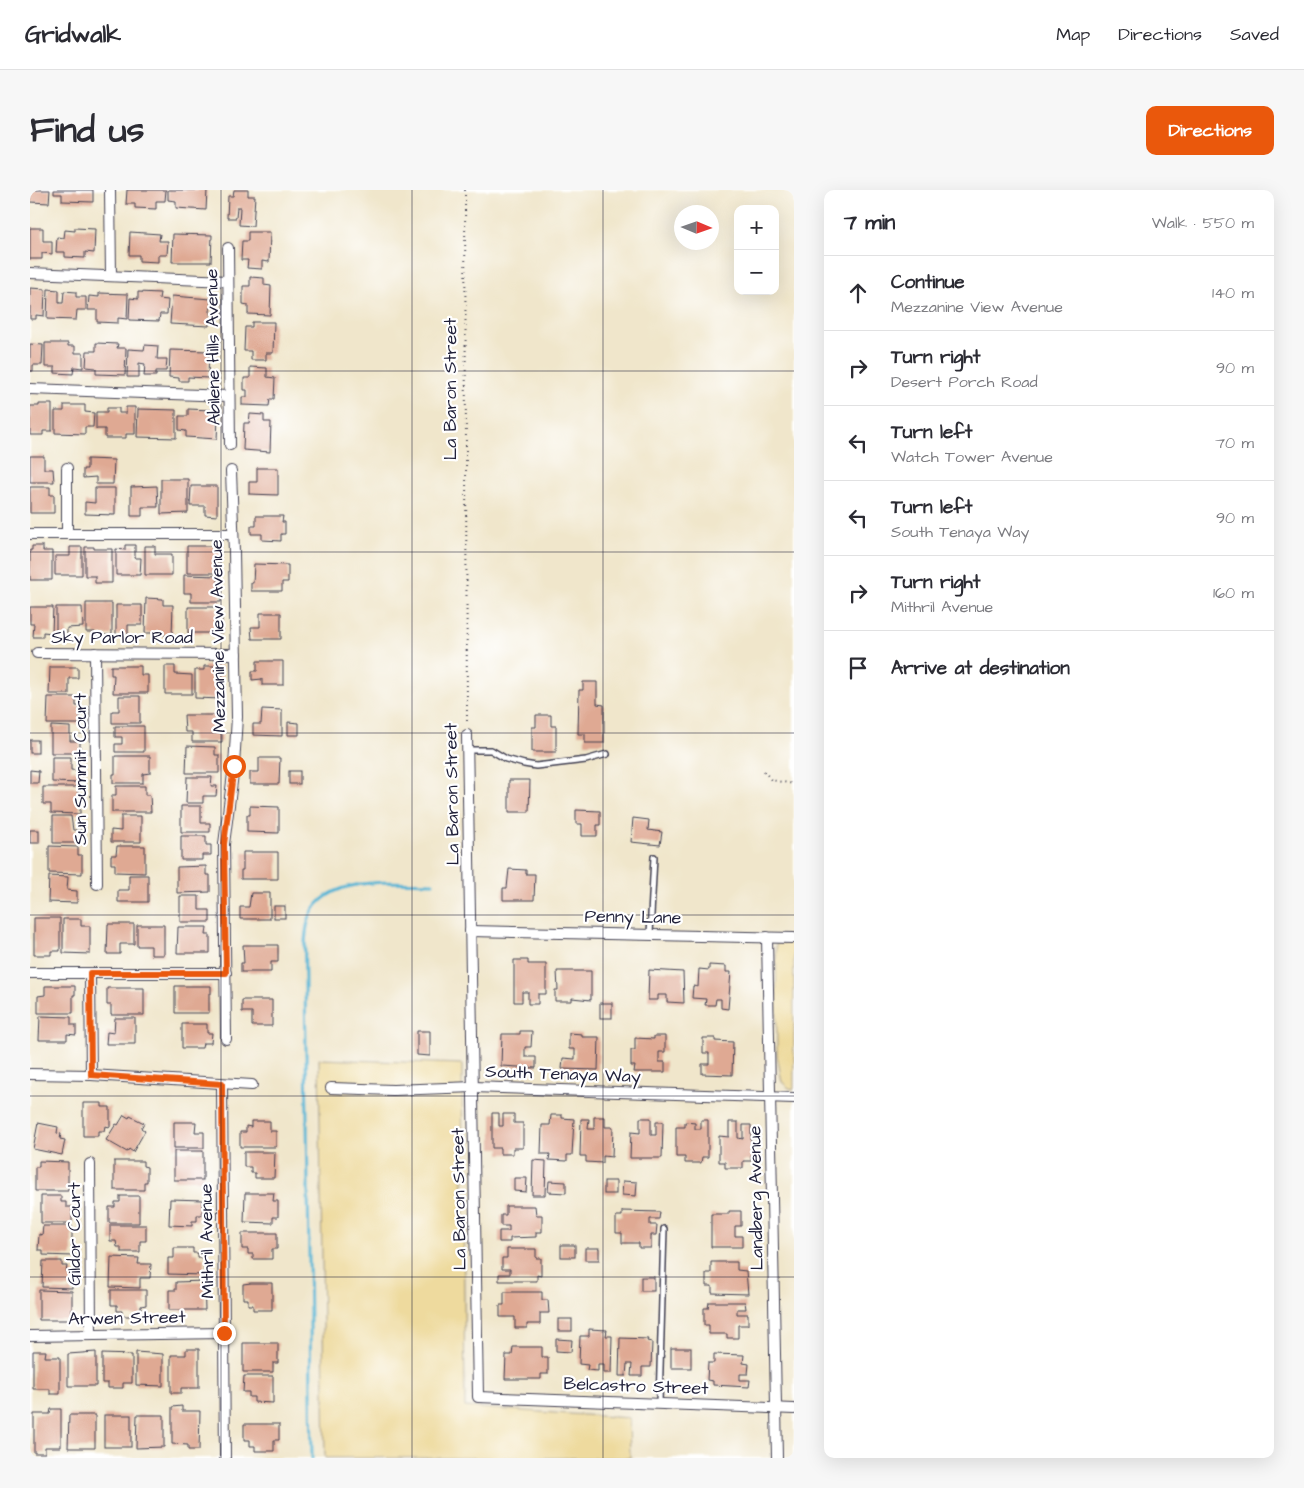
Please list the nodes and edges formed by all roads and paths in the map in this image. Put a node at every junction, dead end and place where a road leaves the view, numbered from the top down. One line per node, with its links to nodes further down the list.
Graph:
1 (110, 190): 5 (street)
2 (465, 190): 18 (path, La Baron Street)
3 (228, 248): 6 (street, Abilene Hills Avenue)
4 (30, 273): 5 (street)
5 (110, 276): 6 (street)
6 (228, 281): 8 (street, Abilene Hills Avenue)
7 (30, 389): 8 (street)
8 (229, 396): 9 (street, Abilene Hills Avenue)
9 (230, 445)
10 (67, 468): 13 (street)
11 (231, 470): 14 (street, Mezzanine View Avenue)
12 (30, 534): 13 (street)
13 (67, 534): 14 (street)
14 (233, 534): 17 (street, Mezzanine View Avenue)
15 (37, 653): 16 (street, Sky Parlor Road)
16 (95, 653): 17 (street, Sky Parlor Road); 24 (street, Sun Summit Court)
17 (236, 654): 31 (street, Mezzanine View Avenue)
18 (467, 735): 19 (street, La Baron Street)
19 (467, 750): 20 (lane); 25 (street, La Baron Street)
20 (607, 754)
21 (764, 772): 22 (path)
22 (794, 784)
23 (654, 857): 26 (lane)
24 (97, 884)
25 (470, 931): 26 (street, Penny Lane); 37 (street, La Baron Street)
26 (650, 934): 27 (street, Penny Lane)
27 (767, 937): 28 (street, Penny Lane); 39 (street, Landberg Avenue)
28 (794, 938)
29 (30, 973): 30 (street)
30 (90, 973): 31 (street); 34 (street)
31 (226, 973): 32 (street, Mezzanine View Avenue)
32 (226, 1039)
33 (30, 1074): 34 (street)
34 (91, 1075): 35 (street)
35 (222, 1084): 36 (street); 43 (street, Mithril Avenue)
36 (252, 1085)
37 (474, 1087): 38 (street, South Tenaya Way); 39 (street, South Tenaya Way); 46 (street, La Baron Street)
38 (331, 1088)
39 (770, 1097): 40 (street, South Tenaya Way); 48 (street, Landberg Avenue)
40 (794, 1098)
41 (90, 1164): 44 (street, Gildor Court)
42 (664, 1229): 47 (lane)
43 (224, 1333): 44 (street, Arwen Street); 50 (street, Mithril Avenue)
44 (91, 1335): 45 (street, Arwen Street)
45 (30, 1336)
46 (478, 1397): 47 (street, Belcastro Street)
47 (659, 1403): 48 (street, Belcastro Street)
48 (776, 1408): 49 (street, Belcastro Street); 51 (street, Landberg Avenue)
49 (794, 1409)
50 (225, 1458)
51 (777, 1458)

